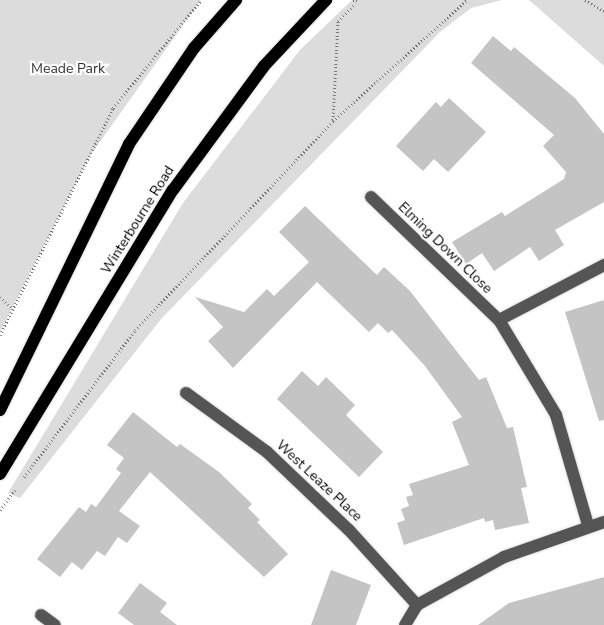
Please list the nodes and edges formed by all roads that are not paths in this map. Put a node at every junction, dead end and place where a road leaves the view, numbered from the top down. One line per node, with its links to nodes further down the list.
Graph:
1 (236, 0): 7 (main road)
2 (326, 0): 8 (main road, Winterbourne Road)
3 (371, 197): 5 (street, Elming Down Close)
4 (604, 266): 5 (street)
5 (499, 320): 10 (street, Elming Down Close)
6 (186, 393): 11 (street, West Leaze Place)
7 (0, 410)
8 (0, 474)
9 (604, 522): 10 (street)
10 (588, 525): 11 (street)
11 (417, 606): 14 (street)
12 (41, 615): 13 (street)
13 (55, 625)
14 (405, 625)

